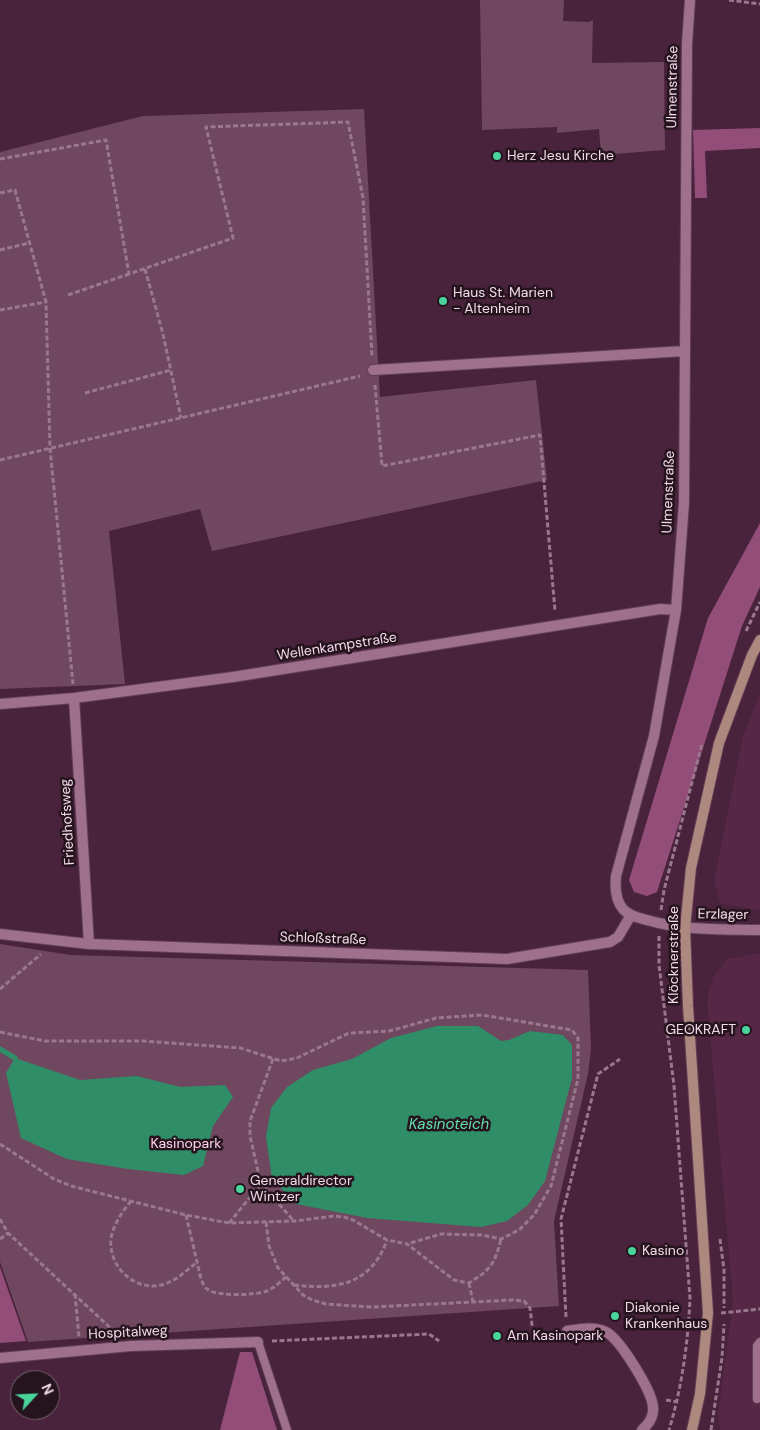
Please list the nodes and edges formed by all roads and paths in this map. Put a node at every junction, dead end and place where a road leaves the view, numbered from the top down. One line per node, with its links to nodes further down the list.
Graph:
1 (690, 0): 13 (street, Ulmenstraße)
2 (729, 0): 3 (path)
3 (760, 4)
4 (0, 159): 9 (path)
5 (0, 193): 6 (path)
6 (29, 243): 7 (path); 11 (path)
7 (0, 250)
8 (145, 269): 9 (path); 14 (path); 15 (path)
9 (129, 274): 10 (path)
10 (68, 295)
11 (46, 302): 12 (path); 18 (path)
12 (0, 310)
13 (685, 351): 15 (street); 20 (street, Ulmenstraße)
14 (171, 370): 16 (path); 17 (path)
15 (373, 370): 17 (path); 21 (path)
16 (85, 393)
17 (182, 418): 18 (path)
18 (50, 448): 19 (path); 23 (path)
19 (0, 460)
20 (676, 610): 21 (street, Wellenkampstraße); 25 (street, Ulmenstraße)
21 (556, 626): 23 (street, Wellenkampstraße)
22 (760, 640): 26 (main road, Klöcknerstraße)
23 (74, 698): 24 (street, Wellenkampstraße); 30 (street, Friedhofsweg)
24 (0, 704)
25 (631, 915): 26 (street); 30 (street, Schloßstraße)
26 (686, 928): 27 (street, Erzlager); 67 (main road, Klöcknerstraße)
27 (760, 930)
28 (0, 934): 29 (street, Schloßstraße)
29 (56, 941): 30 (street, Schloßstraße); 31 (path)
30 (88, 944)
31 (0, 989)
32 (0, 1032): 33 (path)
33 (273, 1059): 36 (path); 45 (path)
34 (620, 1059): 56 (path)
35 (0, 1144): 37 (path)
36 (261, 1184): 40 (path); 42 (path)
37 (131, 1201): 38 (path); 48 (path)
38 (186, 1215): 42 (path); 48 (path)
39 (0, 1219): 43 (path)
40 (295, 1221): 41 (path); 46 (path)
41 (266, 1222): 42 (path); 49 (path)
42 (228, 1223)
43 (8, 1232): 44 (path); 52 (path)
44 (0, 1238)
45 (501, 1239): 47 (path); 50 (path)
46 (387, 1240): 47 (path); 51 (path)
47 (407, 1244): 50 (path)
48 (196, 1262): 49 (path)
49 (286, 1277): 51 (path)
50 (469, 1283): 53 (path)
51 (294, 1285): 53 (path)
52 (75, 1293): 61 (path); 62 (path)
53 (473, 1302): 57 (path)
54 (760, 1308): 55 (path)
55 (724, 1313)
56 (567, 1330): 66 (street)
57 (533, 1333)
58 (439, 1341): 59 (path)
59 (258, 1342): 61 (street, Hospitalweg); 65 (lane)
60 (760, 1342): 64 (lane)
61 (131, 1346): 62 (street, Hospitalweg)
62 (80, 1350): 63 (street, Hospitalweg)
63 (0, 1358)
64 (757, 1399)
65 (287, 1430)
66 (642, 1430)
67 (692, 1430)

